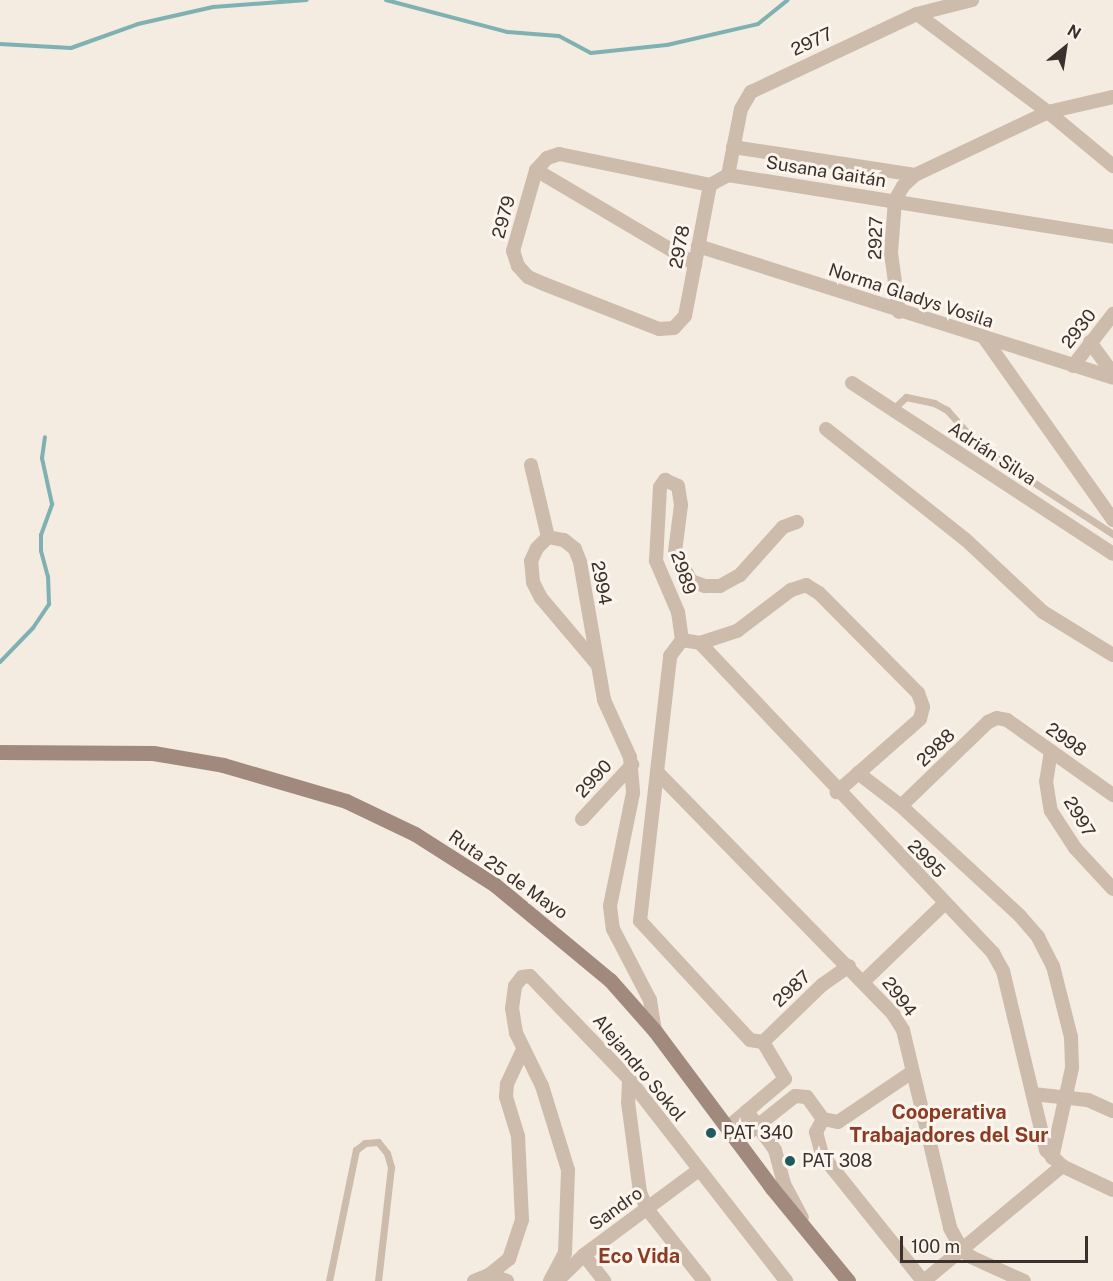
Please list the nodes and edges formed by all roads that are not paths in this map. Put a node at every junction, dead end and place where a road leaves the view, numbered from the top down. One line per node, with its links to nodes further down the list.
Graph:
1 (972, 0): 2 (street, 2977)
2 (950, 2): 3 (street, 2977)
3 (917, 14): 5 (street); 6 (street, 2977)
4 (1113, 97): 5 (street)
5 (1048, 112): 7 (street); 10 (street)
6 (733, 147): 9 (street, 2977); 10 (street, Susana Gaitán)
7 (1113, 166)
8 (538, 167): 11 (street); 15 (street); 18 (street, 2979)
9 (728, 175): 11 (street); 12 (street, Susana Gaitán)
10 (915, 175): 12 (street)
11 (710, 185): 14 (street, 2978)
12 (896, 200): 13 (street, Susana Gaitán); 16 (street, 2927)
13 (1113, 237)
14 (698, 246): 15 (street, 2978); 16 (street, Norma Gladys Vosila)
15 (695, 264): 18 (street, 2978)
16 (899, 312): 19 (street, Norma Gladys Vosila)
17 (1113, 314): 20 (street, 2930)
18 (674, 328)
19 (985, 339): 21 (street, Norma Gladys Vosila); 27 (street)
20 (1090, 342): 21 (street, 2930); 22 (street)
21 (1073, 366): 22 (street, Norma Gladys Vosila)
22 (1113, 376)
23 (852, 383): 24 (street, Adrián Silva)
24 (892, 410): 29 (lane); 31 (street, Adrián Silva)
25 (826, 429): 36 (street)
26 (531, 465): 30 (street)
27 (1113, 520)
28 (796, 522): 32 (street, 2989)
29 (1113, 534)
30 (548, 537): 37 (street, 2994); 37 (street, 2994)
31 (1113, 554)
32 (681, 567): 33 (street); 33 (street, 2989)
33 (664, 580): 34 (street, 2989)
34 (682, 640): 35 (street); 42 (street)
35 (700, 643): 43 (street); 44 (street, 2995)
36 (1113, 656)
37 (596, 663): 41 (street, 2994)
38 (997, 718): 39 (street, 2998); 46 (street, 2988)
39 (1050, 751): 45 (street, 2998); 48 (street, 2997)
40 (0, 752): 52 (main road, Ruta 25 de Mayo)
41 (631, 761): 47 (street, 2990); 52 (street)
42 (658, 773): 50 (street, 2994); 53 (street)
43 (858, 773): 44 (street); 46 (street, 2995)
44 (837, 792): 49 (street, 2995)
45 (1113, 795)
46 (901, 806): 58 (street, 2995)
47 (582, 819)
48 (1113, 889)
49 (944, 904): 51 (street); 57 (street, 2995)
50 (849, 966): 51 (street, 2994); 53 (street, 2987)
51 (864, 981): 55 (street, 2994)
52 (655, 1031): 63 (main road, Ruta 25 de Mayo)
53 (763, 1042): 59 (street)
54 (522, 1052): 56 (street, Alejandro Sokol); 72 (street); 77 (street)
55 (912, 1072): 61 (street); 70 (street, 2994)
56 (629, 1079): 66 (street, Alejandro Sokol); 68 (street)
57 (1033, 1094): 58 (street); 65 (street, 2995)
58 (1066, 1098): 60 (street); 65 (street, 2995)
59 (747, 1111): 62 (street); 63 (street)
60 (1113, 1112)
61 (824, 1119): 62 (street); 83 (street)
62 (758, 1125): 64 (street); 69 (street)
63 (727, 1128): 64 (main road, Ruta 25 de Mayo)
64 (737, 1142): 69 (main road, Ruta 25 de Mayo)
65 (1057, 1162): 67 (street); 70 (street)
66 (699, 1170): 68 (street, Sandro); 81 (street, Alejandro Sokol)
67 (1113, 1190)
68 (647, 1209): 71 (street, Sandro); 80 (street)
69 (809, 1233): 82 (main road, Ruta 25 de Mayo)
70 (962, 1250): 83 (street); 84 (street)
71 (584, 1255): 78 (street, Sandro); 79 (street)
72 (489, 1275): 75 (street); 76 (street)
73 (329, 1281): 74 (lane)
74 (378, 1281)
75 (474, 1281)
76 (507, 1281)
77 (550, 1281)
78 (557, 1281)
79 (604, 1281)
80 (704, 1281)
81 (786, 1281)
82 (848, 1281)
83 (923, 1281)
84 (1024, 1281)

